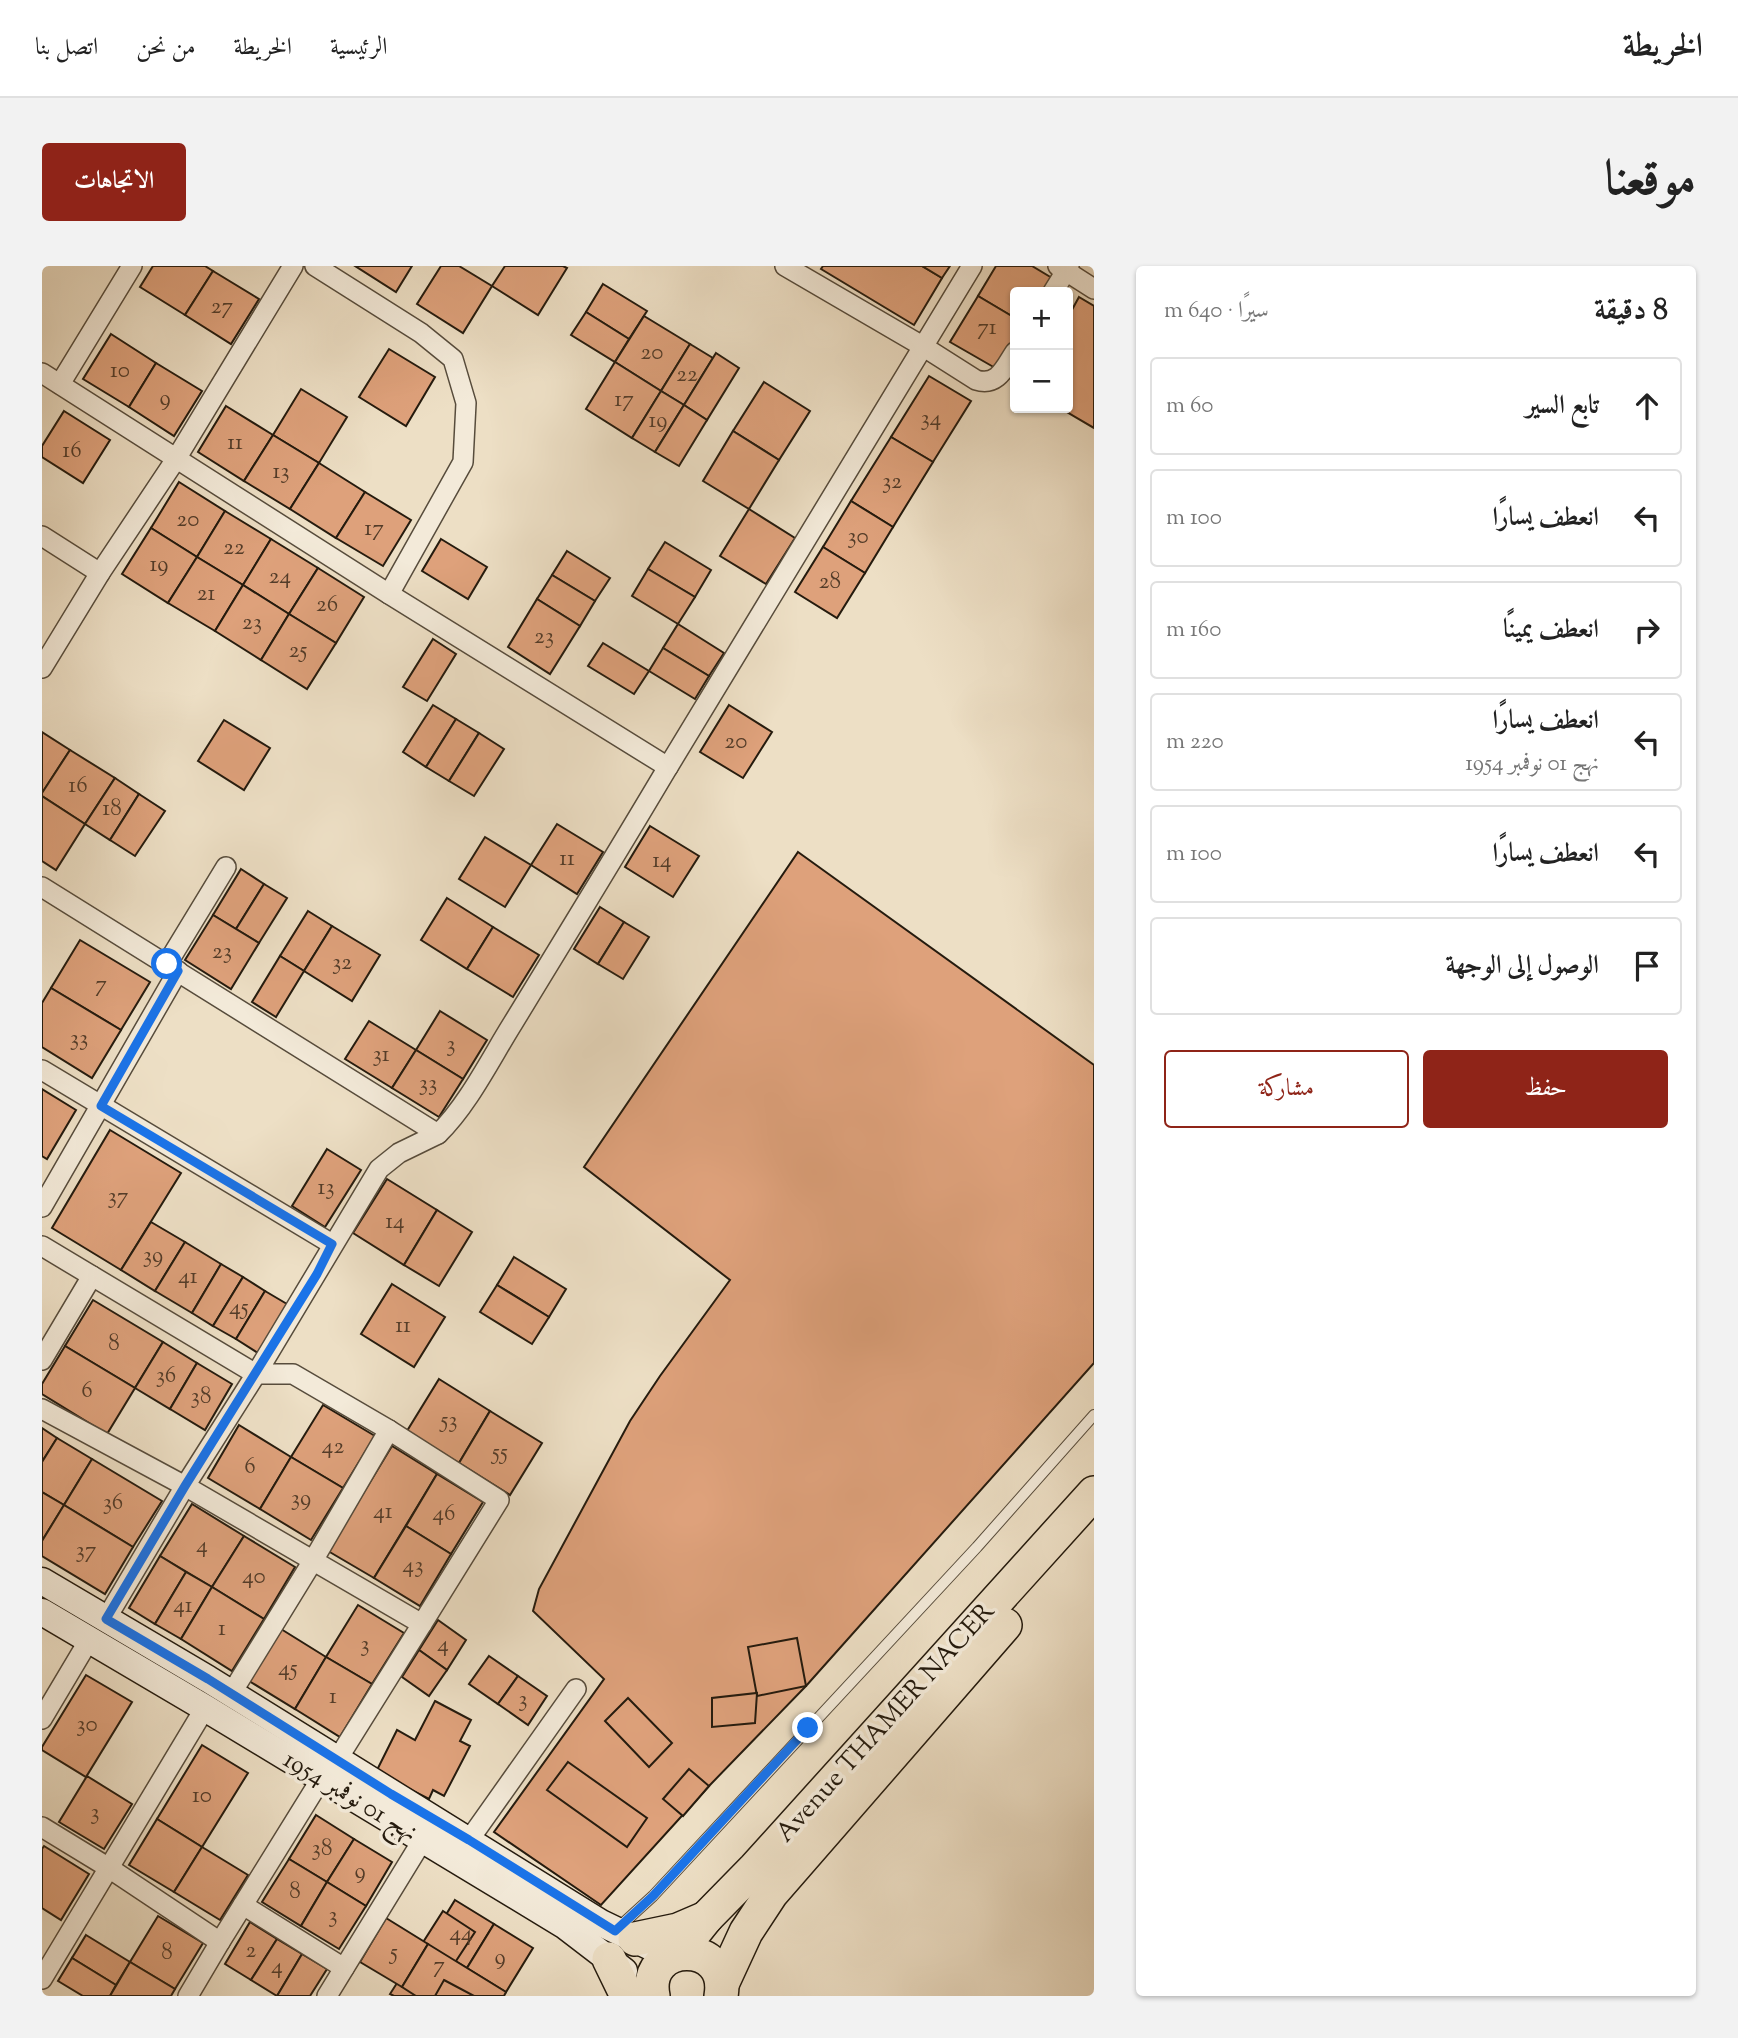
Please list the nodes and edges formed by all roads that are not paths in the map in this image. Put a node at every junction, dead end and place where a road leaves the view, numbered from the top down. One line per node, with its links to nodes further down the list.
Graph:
1 (132, 266): 12 (street)
2 (293, 266): 13 (street)
3 (315, 266): 16 (street)
4 (785, 266): 9 (street)
5 (972, 266): 9 (street)
6 (1064, 268): 7 (street); 8 (street)
7 (1055, 287)
8 (1094, 289)
9 (924, 347): 10 (street); 18 (street)
10 (1010, 360)
11 (42, 373): 12 (street)
12 (60, 384): 13 (street)
13 (176, 459): 15 (street); 16 (street)
14 (42, 536): 15 (street)
15 (100, 573): 17 (street)
16 (389, 594): 18 (street)
17 (42, 668)
18 (668, 767): 24 (street)
19 (226, 867): 21 (street)
20 (42, 887): 21 (street)
21 (172, 968): 23 (street); 24 (street)
22 (42, 1070): 23 (street)
23 (101, 1106): 25 (street); 26 (street)
24 (438, 1133): 26 (street)
25 (42, 1207)
26 (332, 1244): 30 (street)
27 (42, 1246): 28 (street)
28 (92, 1276): 29 (street); 30 (street)
29 (42, 1360)
30 (256, 1374): 33 (street); 34 (street)
31 (42, 1409): 34 (street)
32 (1094, 1415): 55 (lane)
33 (389, 1430): 37 (street); 41 (street)
34 (185, 1486): 37 (street); 40 (street)
35 (1094, 1493): 53 (highway, Avenue THAMER NACER)
36 (1094, 1526): 59 (highway, Avenue THAMER NACER)
37 (314, 1559): 41 (street); 44 (street)
38 (42, 1581): 40 (main road, نهج 01 نوفمبر 1954)
39 (42, 1612): 42 (main road, نهج 01 نوفمبر 1954)
40 (106, 1619): 44 (main road, نهج 01 نوفمبر 1954)
41 (422, 1624): 47 (street)
42 (89, 1640): 45 (main road, نهج 01 نوفمبر 1954); 46 (street)
43 (576, 1689): 49 (street)
44 (231, 1694): 47 (main road, نهج 01 نوفمبر 1954)
45 (205, 1708): 47 (main road, نهج 01 نوفمبر 1954); 51 (street)
46 (42, 1719)
47 (329, 1770): 49 (main road, نهج 01 نوفمبر 1954); 50 (main road, نهج 01 نوفمبر 1954); 52 (street)
48 (42, 1827): 51 (street)
49 (469, 1840): 55 (main road, نهج 01 نوفمبر 1954)
50 (422, 1841): 55 (main road, نهج 01 نوفمبر 1954); 57 (street)
51 (109, 1868): 54 (street); 58 (street)
52 (243, 1905): 54 (street); 57 (street)
53 (706, 1918): 55 (highway); 56 (highway, Avenue THAMER NACER)
54 (220, 1942): 61 (street)
55 (620, 1943): 56 (main road, نهج 01 نوفمبر 1954); 60 (highway)
56 (674, 1955): 59 (highway); 60 (highway, Avenue THAMER NACER)
57 (344, 1968): 62 (street)
58 (42, 1979)
59 (721, 1990)
60 (644, 1995)
61 (188, 1996)
62 (327, 1996)

